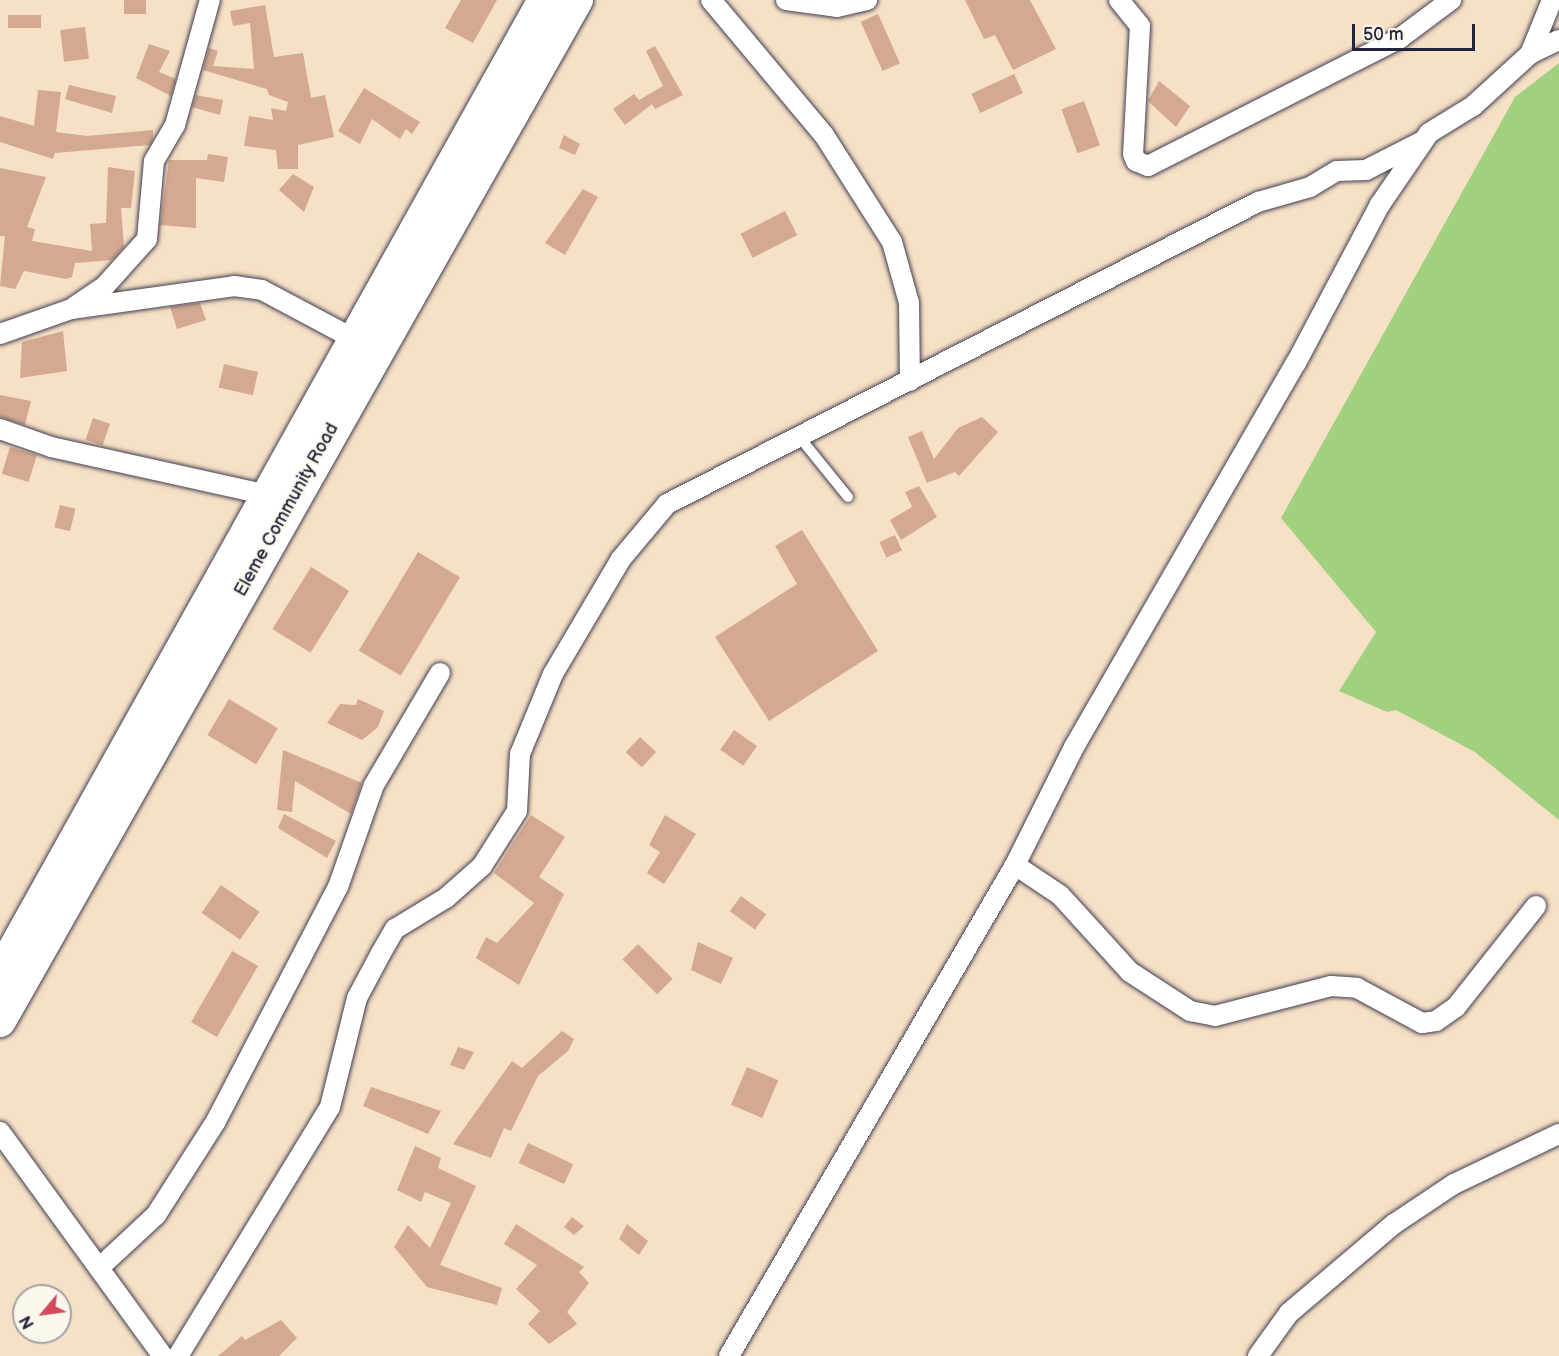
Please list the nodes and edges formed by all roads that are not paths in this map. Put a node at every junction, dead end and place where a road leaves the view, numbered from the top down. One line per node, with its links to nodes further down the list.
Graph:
1 (210, 0): 13 (street)
2 (544, 0): 15 (main road, Eleme Community Road)
3 (578, 0): 25 (main road, Eleme Community Road)
4 (711, 0): 16 (street)
5 (786, 0): 6 (street)
6 (867, 0)
7 (1119, 0): 8 (street)
8 (1451, 0)
9 (1552, 0): 11 (street)
10 (1559, 40): 11 (street)
11 (1530, 54): 12 (street)
12 (1423, 141): 16 (street); 22 (street)
13 (71, 309): 14 (street); 15 (street)
14 (0, 334)
15 (354, 339): 19 (main road, Eleme Community Road)
16 (910, 381): 18 (street)
17 (0, 429): 19 (street)
18 (797, 434): 20 (lane); 30 (street)
19 (267, 495): 24 (main road, Eleme Community Road)
20 (848, 496)
21 (440, 673): 28 (street)
22 (1015, 865): 23 (street); 31 (street)
23 (1536, 906)
24 (0, 974)
25 (0, 1021)
26 (0, 1132): 28 (street)
27 (1559, 1134): 32 (street)
28 (99, 1268): 29 (street)
29 (163, 1356)
30 (178, 1356)
31 (729, 1356)
32 (1258, 1356)

